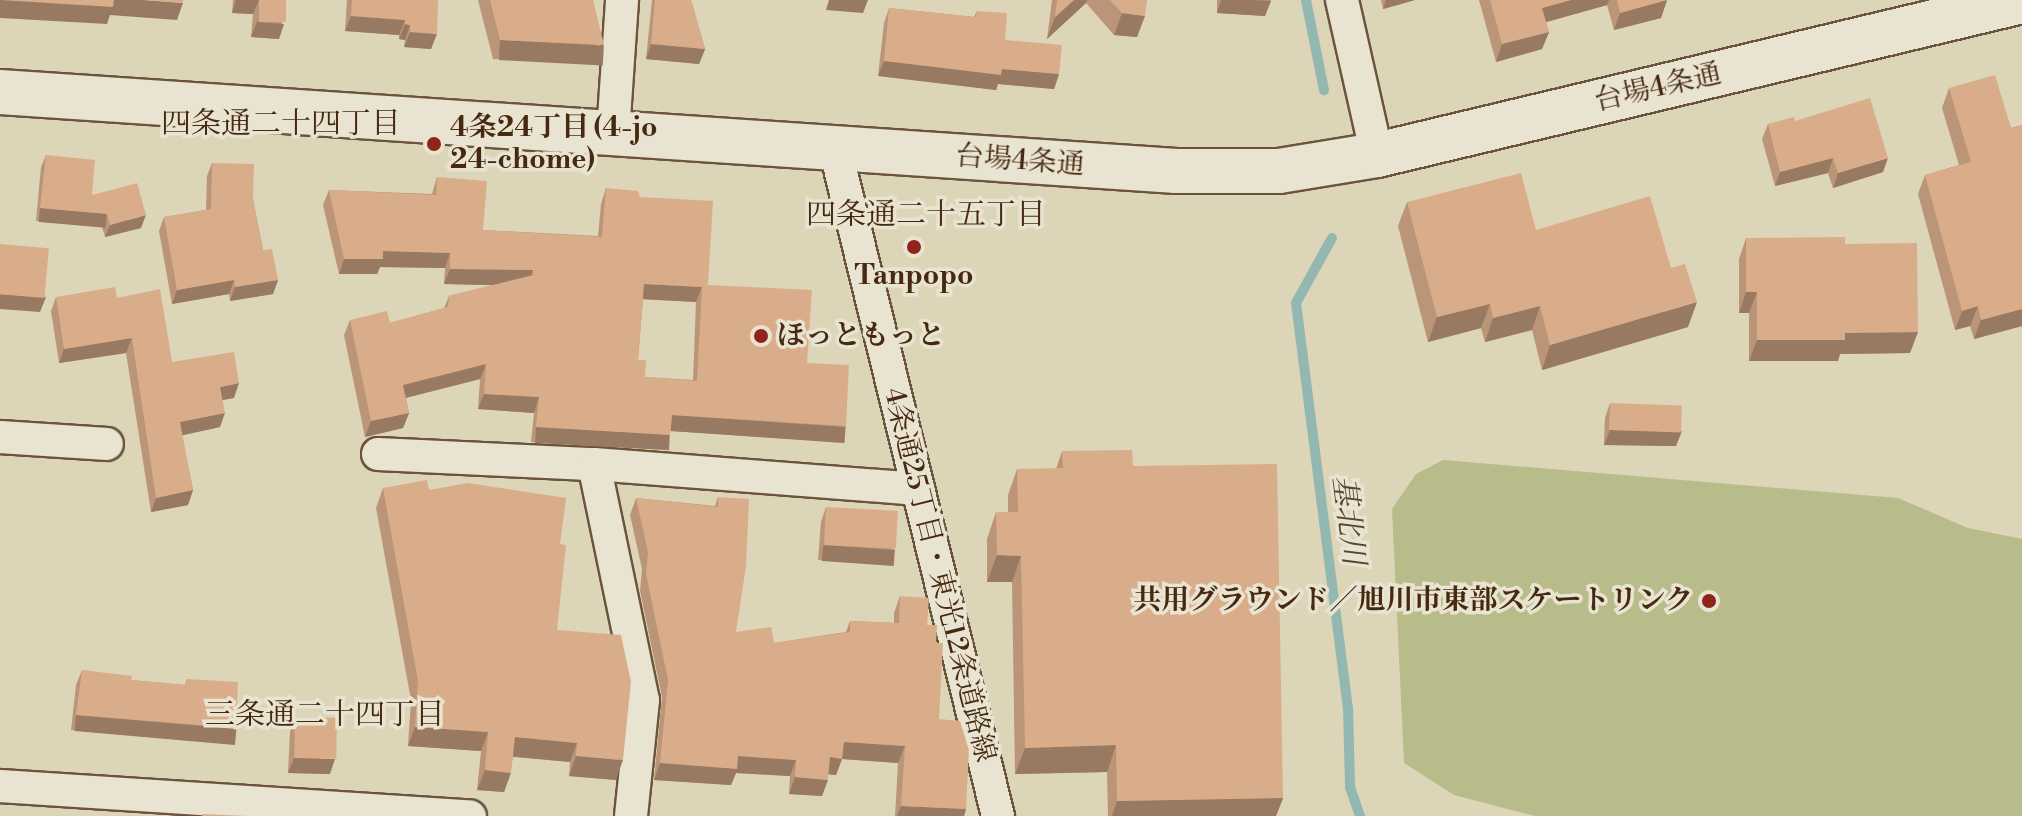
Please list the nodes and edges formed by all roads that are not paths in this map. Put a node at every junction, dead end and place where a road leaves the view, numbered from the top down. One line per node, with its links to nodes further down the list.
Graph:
1 (622, 0): 5 (street)
2 (1342, 0): 7 (street)
3 (2022, 1): 7 (street, 台場4条通)
4 (0, 92): 5 (street, 台場4条通)
5 (613, 133): 6 (street, 台場4条通)
6 (835, 148): 7 (street, 台場4条通); 12 (street, 4条通25丁目・東光12条道路線)
7 (1377, 155)
8 (0, 437): 9 (street)
9 (107, 444)
10 (378, 454): 11 (street)
11 (594, 464): 12 (street); 16 (street)
12 (918, 489): 17 (street, 4条通25丁目・東光12条道路線)
13 (0, 786): 14 (street)
14 (265, 809): 15 (street)
15 (470, 816)
16 (631, 816)
17 (998, 816)

